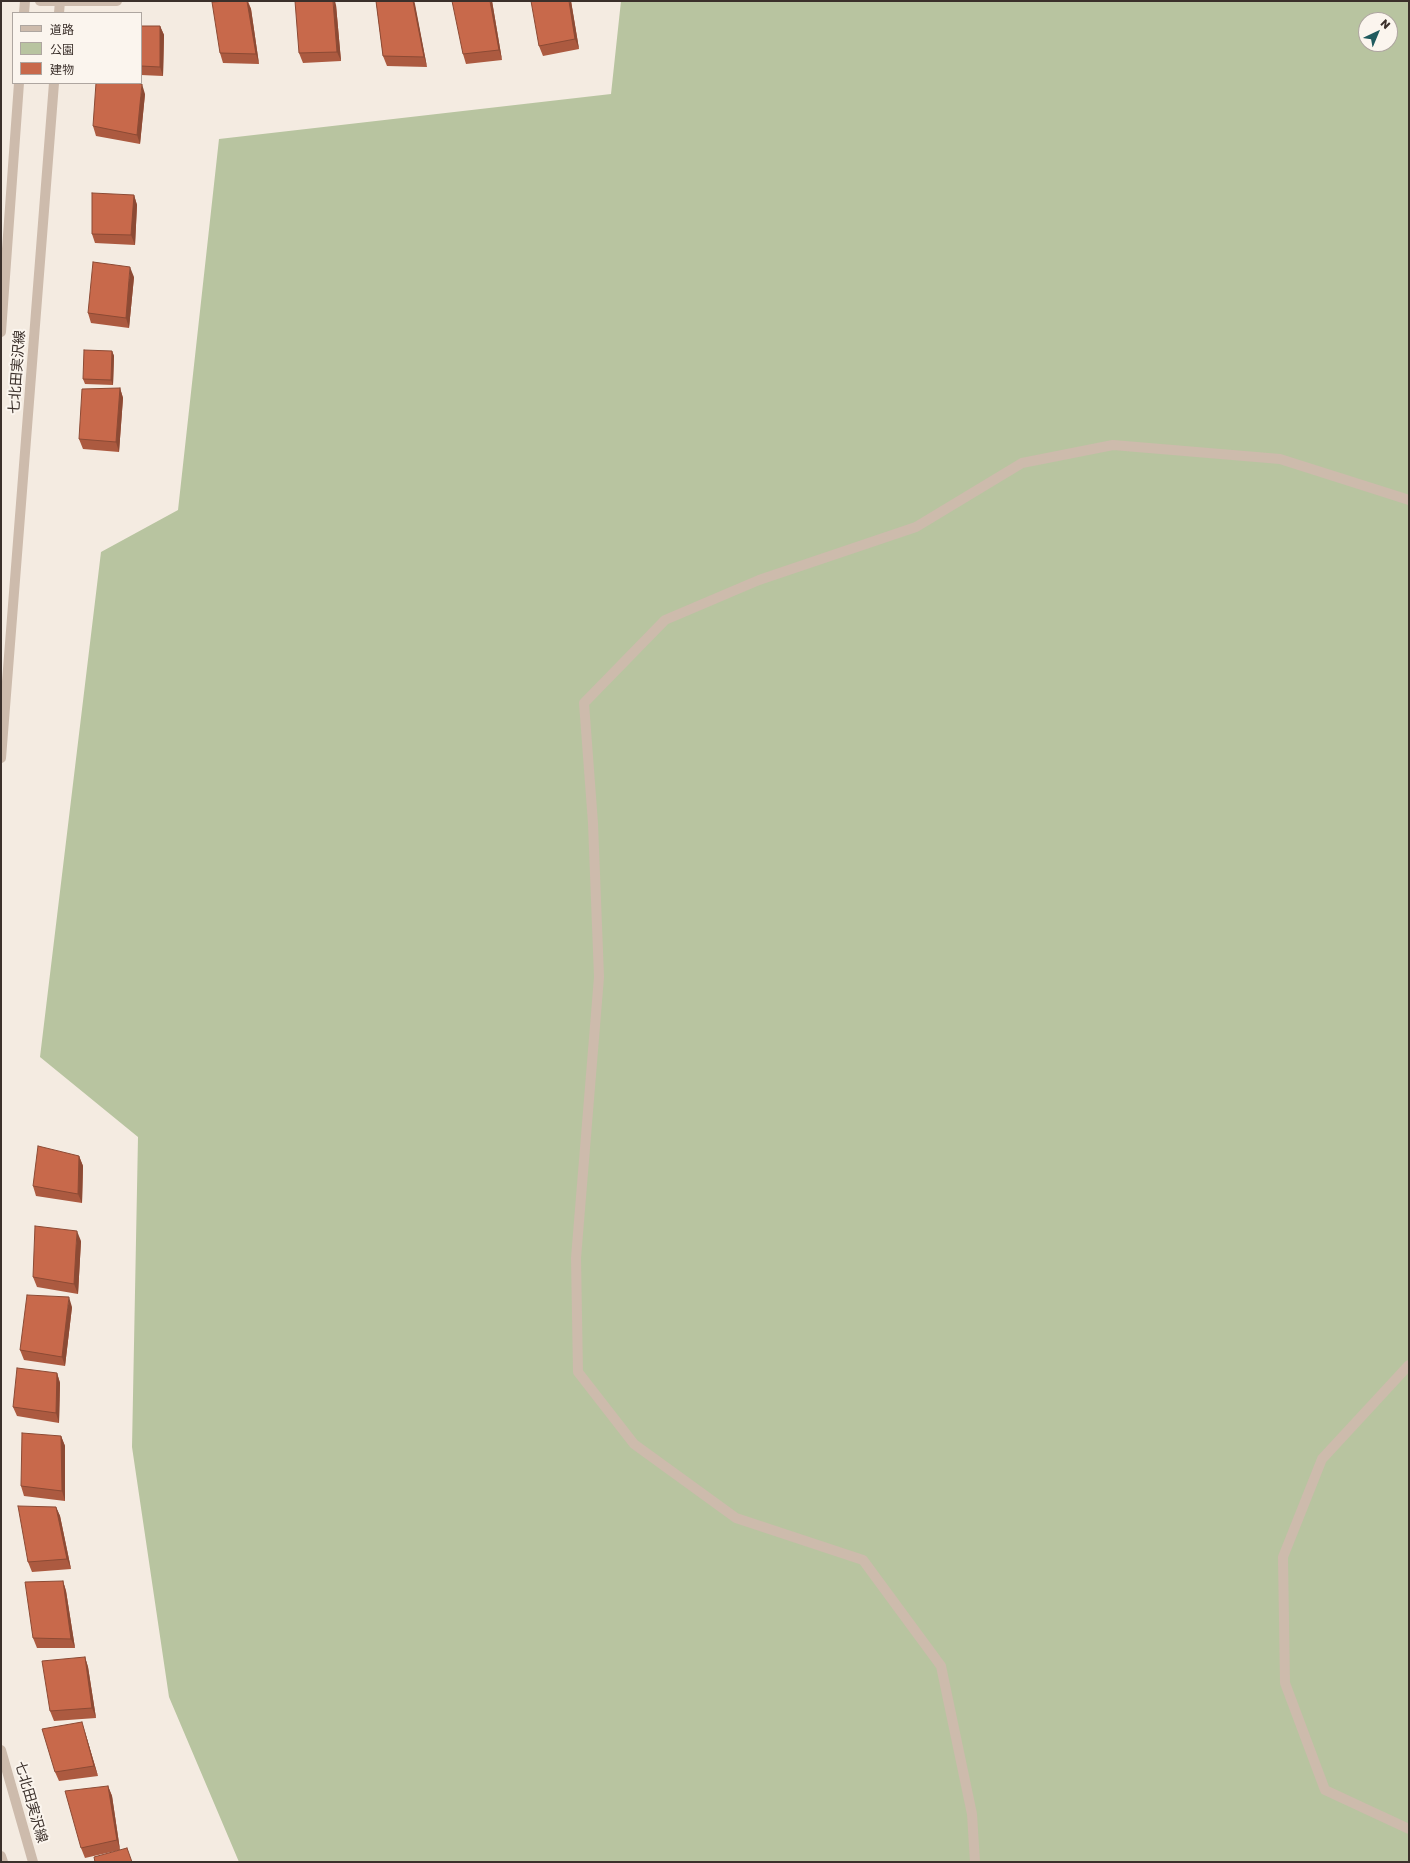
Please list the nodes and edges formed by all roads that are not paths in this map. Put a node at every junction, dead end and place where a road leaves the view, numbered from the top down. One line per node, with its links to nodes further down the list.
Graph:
1 (24, 1): 5 (street)
2 (40, 1): 4 (street)
3 (117, 1): 4 (street)
4 (60, 2): 6 (street)
5 (24, 12)
6 (59, 12)
7 (19, 84): 9 (street)
8 (54, 84): 11 (street, 七北田実沢線)
9 (1, 332)
10 (1409, 500): 18 (street)
11 (1, 758)
12 (1409, 1365): 14 (street)
13 (1, 1750): 17 (street, 七北田実沢線)
14 (1409, 1829)
15 (1, 1856): 16 (street)
16 (3, 1862)
17 (33, 1862)
18 (975, 1862)

